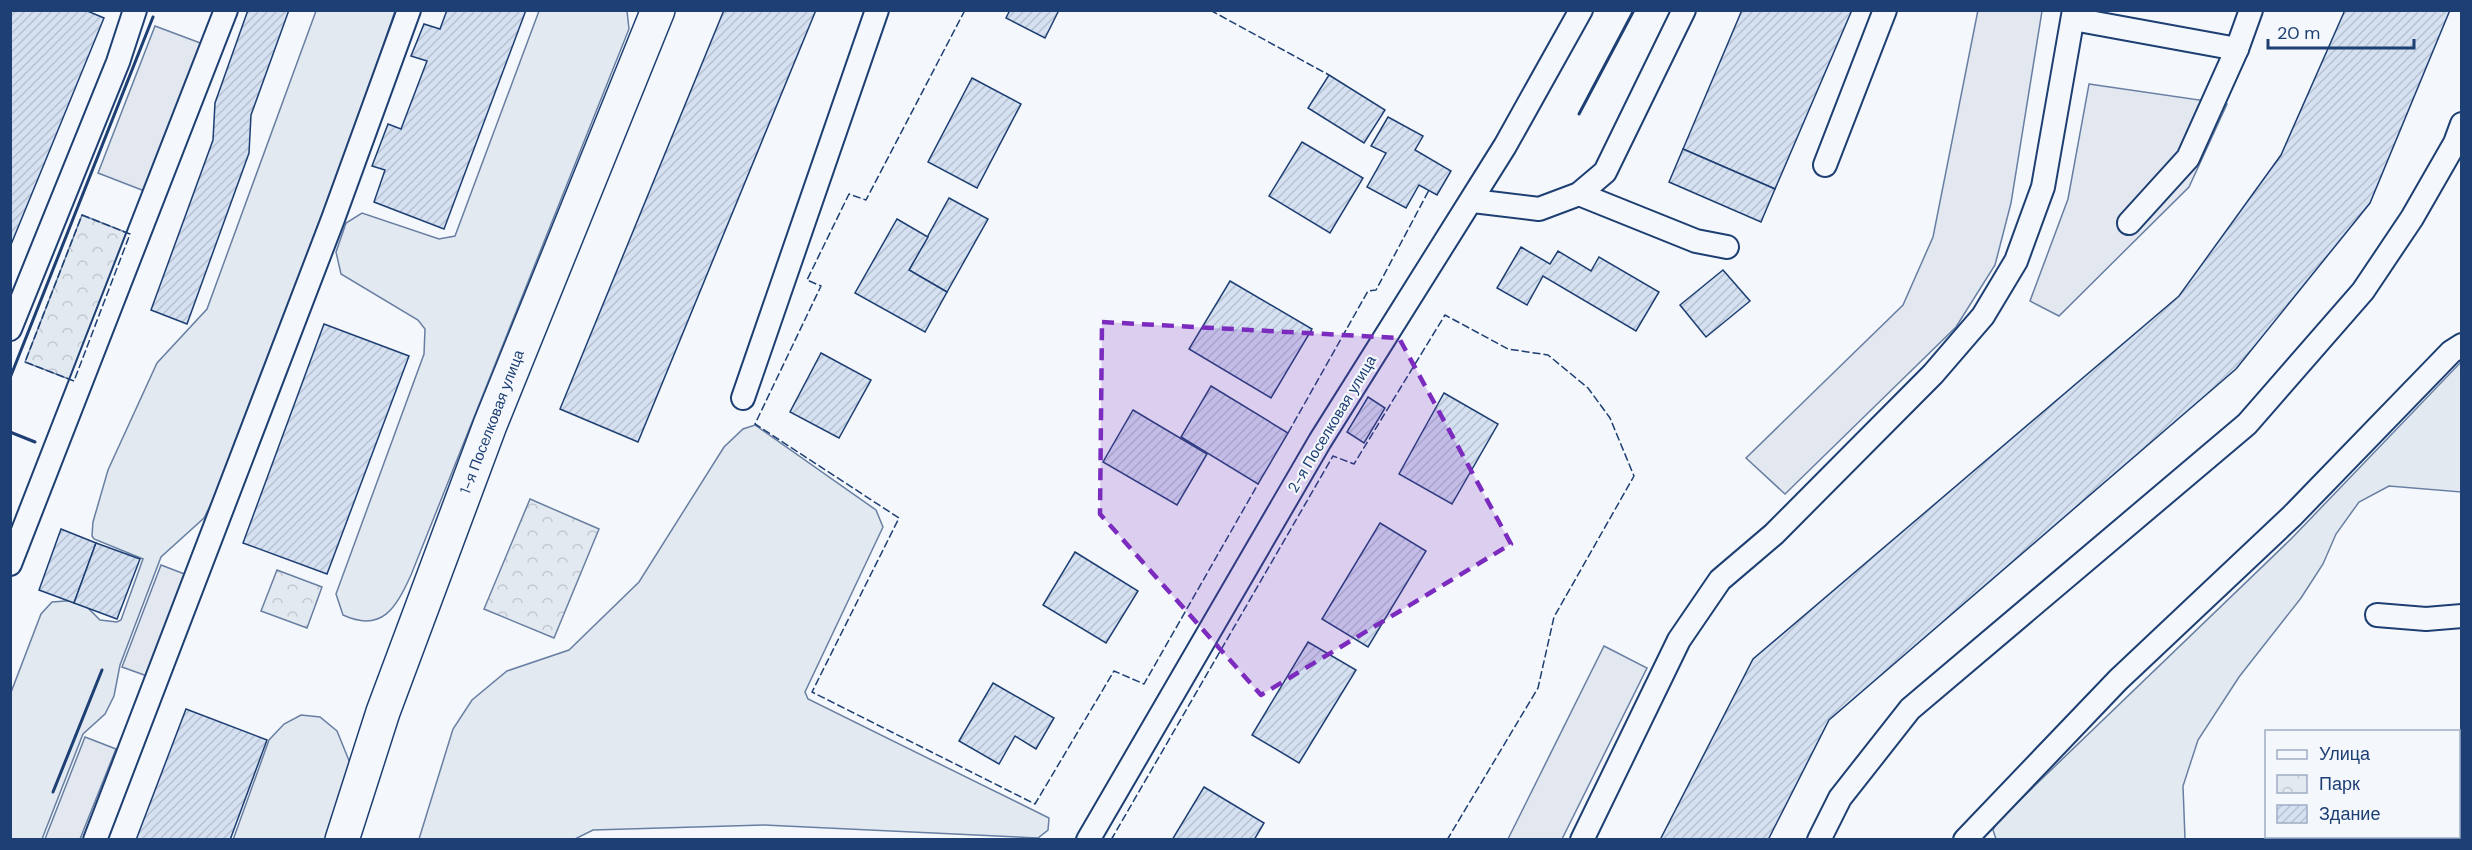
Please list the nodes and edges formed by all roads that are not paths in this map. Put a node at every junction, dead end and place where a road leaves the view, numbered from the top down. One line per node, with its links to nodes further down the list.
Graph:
1 (135, 10): 18 (lane)
2 (226, 10): 21 (lane)
3 (409, 10): 24 (lane)
4 (877, 10): 20 (lane)
5 (1581, 10): 15 (lane, 2-я Поселковая улица)
6 (1684, 10): 14 (lane)
7 (1885, 10): 13 (lane)
8 (2251, 10): 11 (lane)
9 (2073, 15): 11 (lane); 27 (lane)
10 (652, 16): 25 (street, 1-я Поселковая улица)
11 (2237, 49): 16 (lane)
12 (2462, 124): 28 (lane)
13 (1825, 165)
14 (1579, 194): 15 (lane); 17 (lane)
15 (1473, 201): 26 (lane, 2-я Поселковая улица)
16 (2129, 223)
17 (1727, 247)
18 (10, 329)
19 (2462, 345): 29 (lane)
20 (743, 398)
21 (10, 564)
22 (2377, 615): 23 (lane)
23 (2462, 616)
24 (95, 840)
25 (342, 840)
26 (1088, 840)
27 (1582, 840)
28 (1819, 840)
29 (1965, 840)

